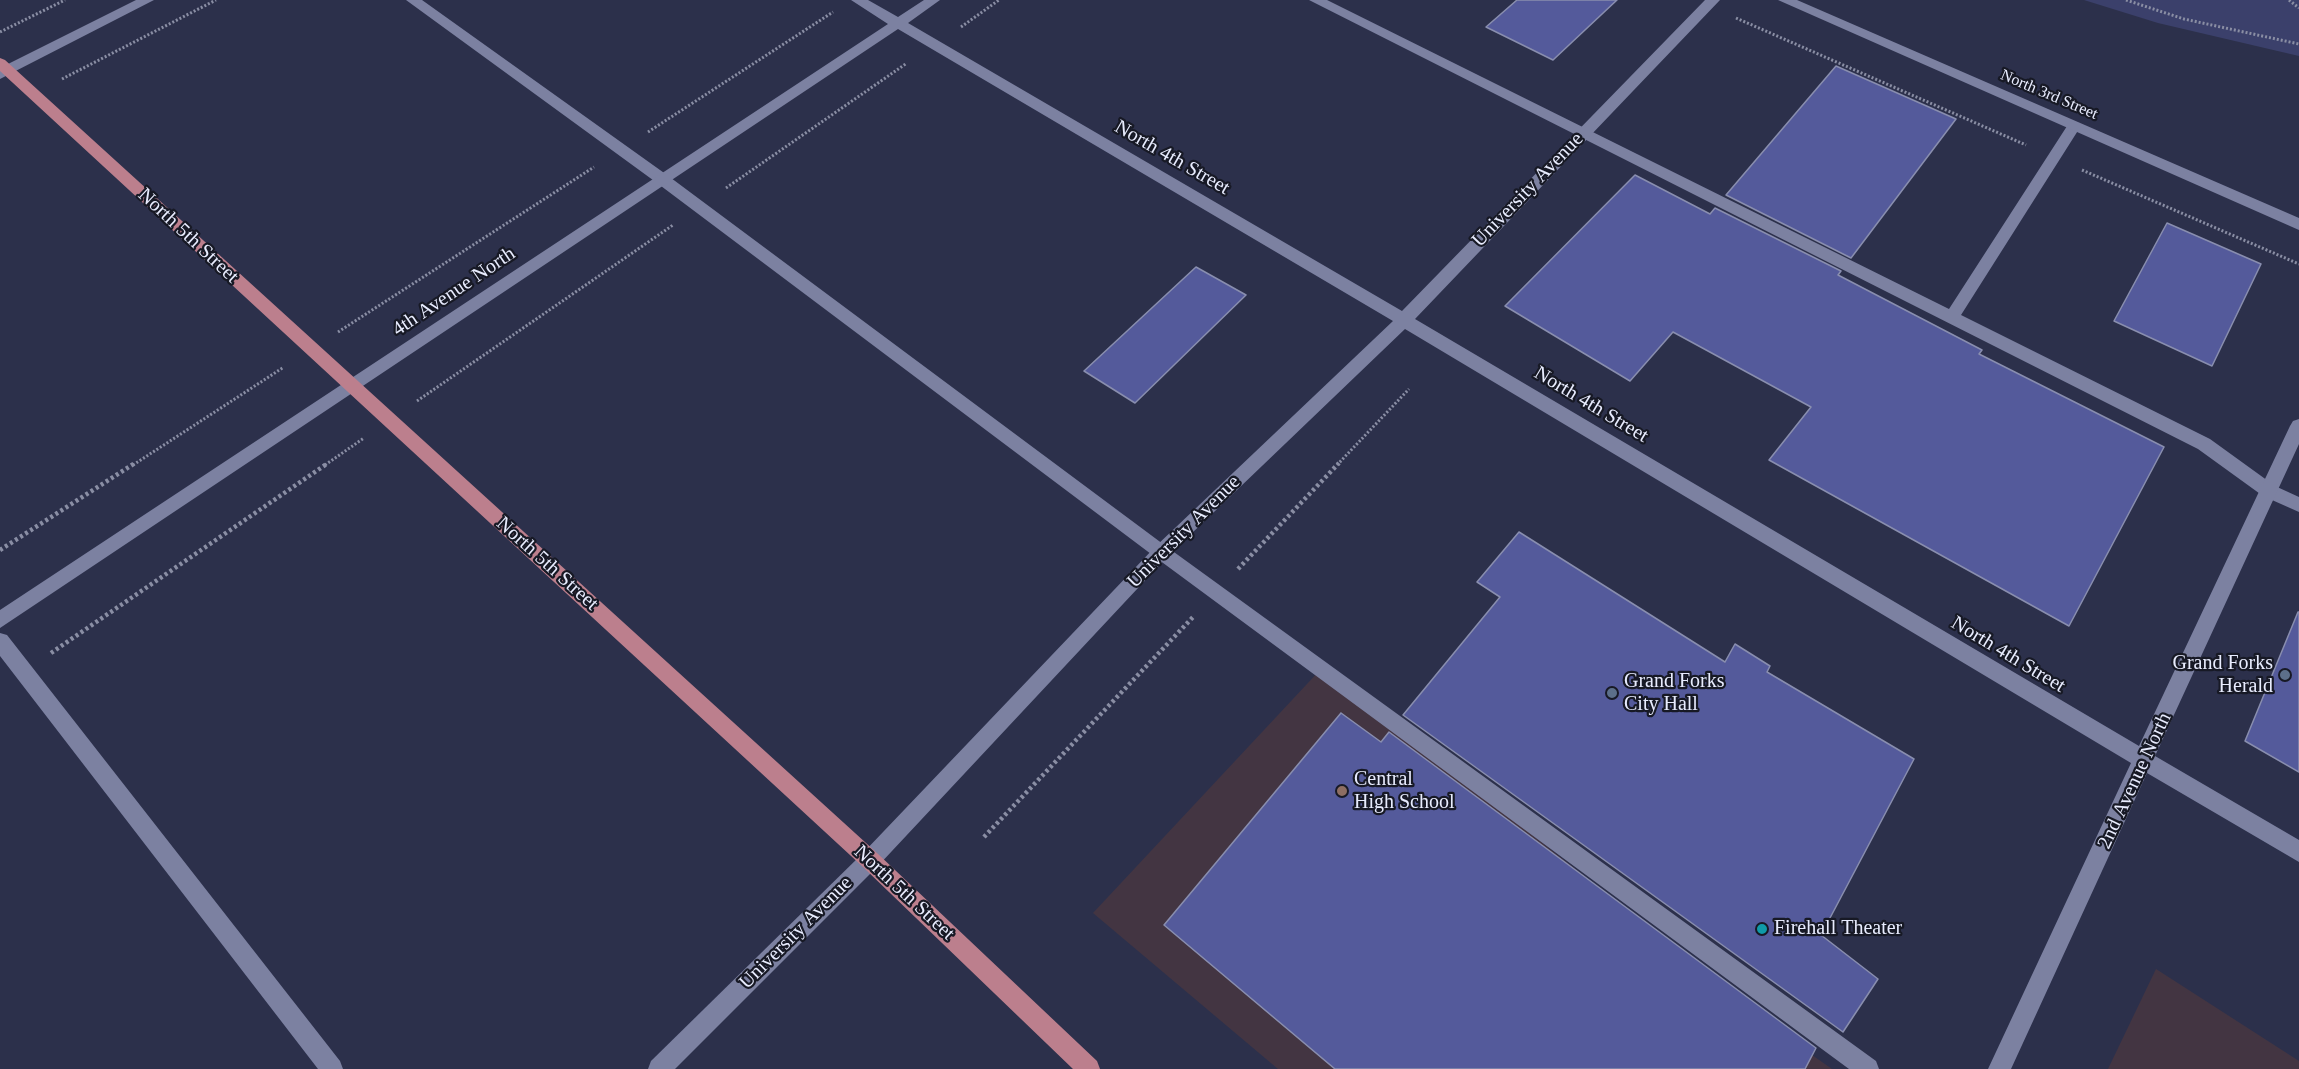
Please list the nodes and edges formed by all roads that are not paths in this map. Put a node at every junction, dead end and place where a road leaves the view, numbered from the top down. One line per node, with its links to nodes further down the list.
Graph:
1 (147, 0): 9 (street)
2 (413, 0): 12 (street)
3 (858, 0): 8 (street, North 4th Street)
4 (933, 0): 8 (street, 4th Avenue North)
5 (1316, 0): 11 (street)
6 (1785, 0): 10 (street, North 3rd Street)
7 (1710, 3): 11 (street, University Avenue)
8 (897, 24): 12 (street, 4th Avenue North); 15 (street, North 4th Street)
9 (2, 69): 16 (main road, North 5th Street)
10 (2074, 126): 13 (street, North 3rd Street); 14 (street)
11 (1584, 133): 14 (street); 15 (street, University Avenue)
12 (662, 179): 16 (street, 4th Avenue North); 20 (street)
13 (2299, 224)
14 (1952, 317): 18 (street)
15 (1404, 320): 20 (street, University Avenue); 23 (street, North 4th Street)
16 (351, 385): 21 (street, 4th Avenue North); 25 (main road, North 5th Street)
17 (2299, 426): 18 (street, 2nd Avenue North)
18 (2269, 491): 19 (street); 23 (street, 2nd Avenue North)
19 (2299, 506)
20 (1161, 552): 25 (street, University Avenue); 29 (street)
21 (0, 620)
22 (0, 641): 26 (street)
23 (2144, 762): 24 (street, North 4th Street); 30 (street, 2nd Avenue North)
24 (2299, 852)
25 (870, 860): 27 (street, University Avenue); 28 (main road, North 5th Street)
26 (332, 1069)
27 (659, 1069)
28 (1089, 1069)
29 (1868, 1069)
30 (1999, 1069)

